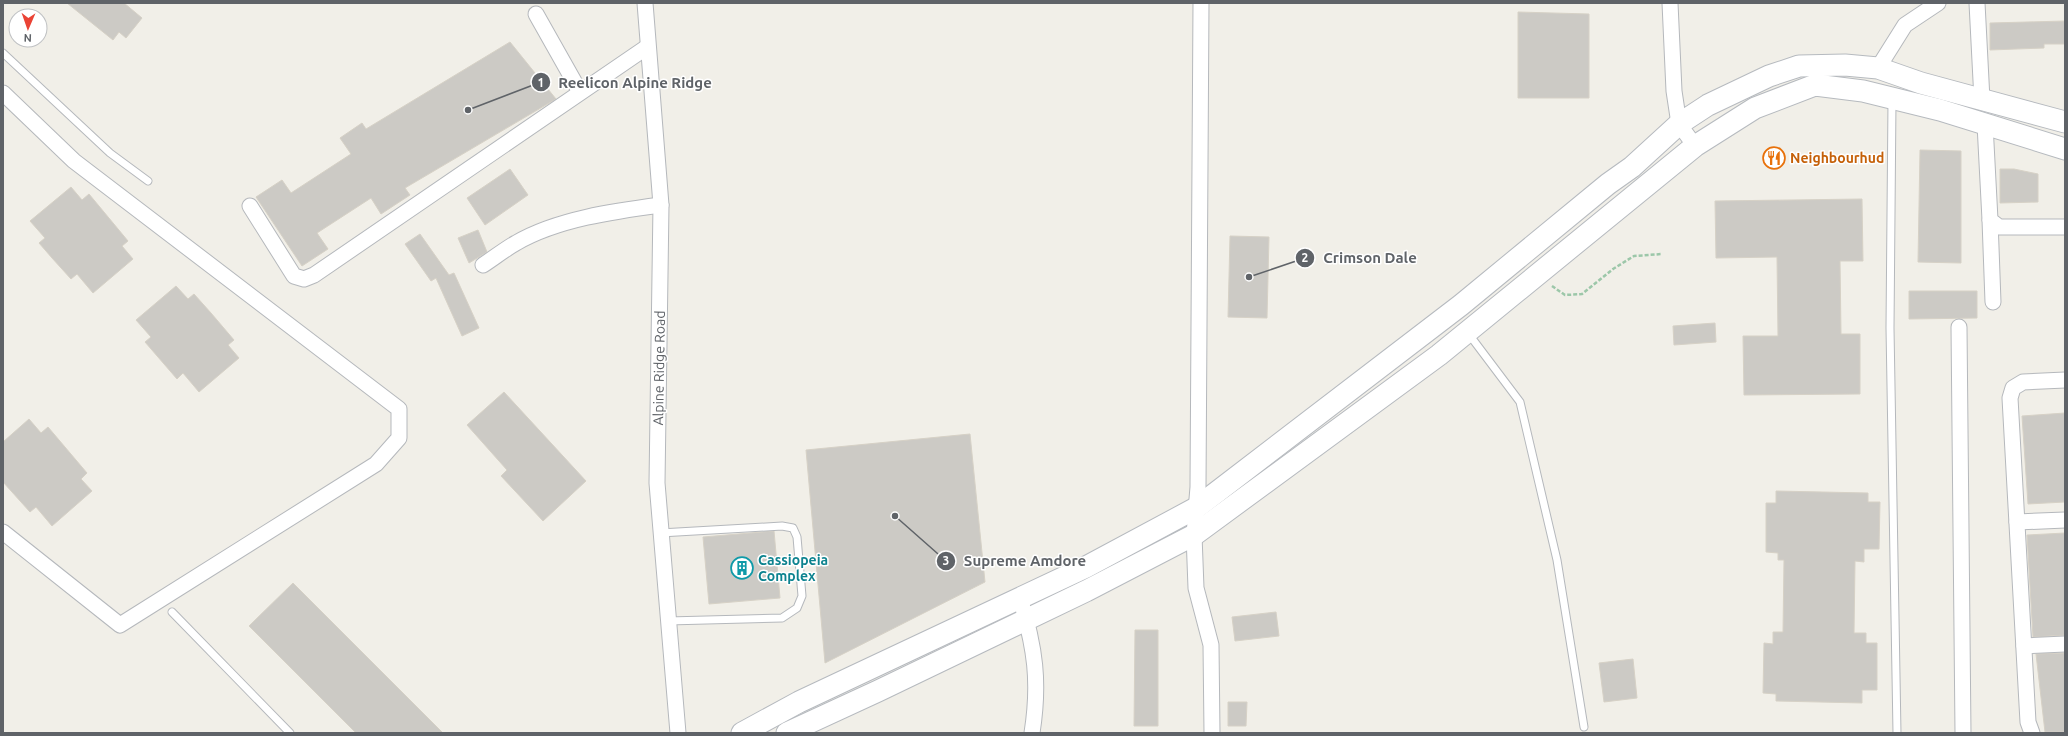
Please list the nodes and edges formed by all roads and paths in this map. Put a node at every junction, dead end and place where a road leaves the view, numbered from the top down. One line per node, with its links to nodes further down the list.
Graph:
1 (645, 3): 7 (street, Alpine Ridge Road)
2 (1200, 3): 31 (street)
3 (1670, 3): 15 (street)
4 (1938, 3): 9 (street)
5 (1977, 3): 13 (street)
6 (536, 14): 10 (street)
7 (647, 47): 10 (street); 21 (street, Alpine Ridge Road)
8 (3, 53): 19 (lane)
9 (1878, 68): 13 (street); 15 (street)
10 (580, 92): 20 (street)
11 (3, 93): 34 (street)
12 (1892, 99): 16 (street); 17 (street); 50 (lane)
13 (1982, 100): 14 (street)
14 (2065, 122)
15 (1679, 124): 17 (street); 31 (street)
16 (1985, 124): 18 (street); 22 (street)
17 (1695, 146): 26 (street)
18 (2065, 149)
19 (148, 181)
20 (250, 206)
21 (661, 206): 25 (street); 35 (street, Alpine Ridge Road)
22 (1990, 220): 23 (street); 27 (street)
23 (2065, 227)
24 (1662, 254): 26 (path)
25 (483, 265)
26 (1537, 276): 29 (street)
27 (1993, 302)
28 (1959, 327): 51 (street)
29 (1467, 332): 36 (street); 43 (lane)
30 (2065, 380): 33 (street)
31 (1196, 508): 36 (street); 37 (street)
32 (2065, 520): 33 (street)
33 (2017, 522): 42 (street)
34 (3, 532)
35 (660, 533): 40 (street, Alpine Ridge Road); 40 (lane)
36 (1194, 535): 39 (street); 49 (street)
37 (1020, 598): 39 (street); 46 (street)
38 (172, 612): 44 (lane)
39 (1027, 620): 47 (street); 48 (street)
40 (668, 621): 45 (street, Alpine Ridge Road)
41 (2065, 644): 42 (street)
42 (2024, 646): 52 (street)
43 (1584, 727)
44 (290, 733)
45 (678, 733)
46 (742, 733)
47 (787, 733)
48 (1032, 733)
49 (1212, 733)
50 (1897, 733)
51 (1963, 733)
52 (2032, 733)

